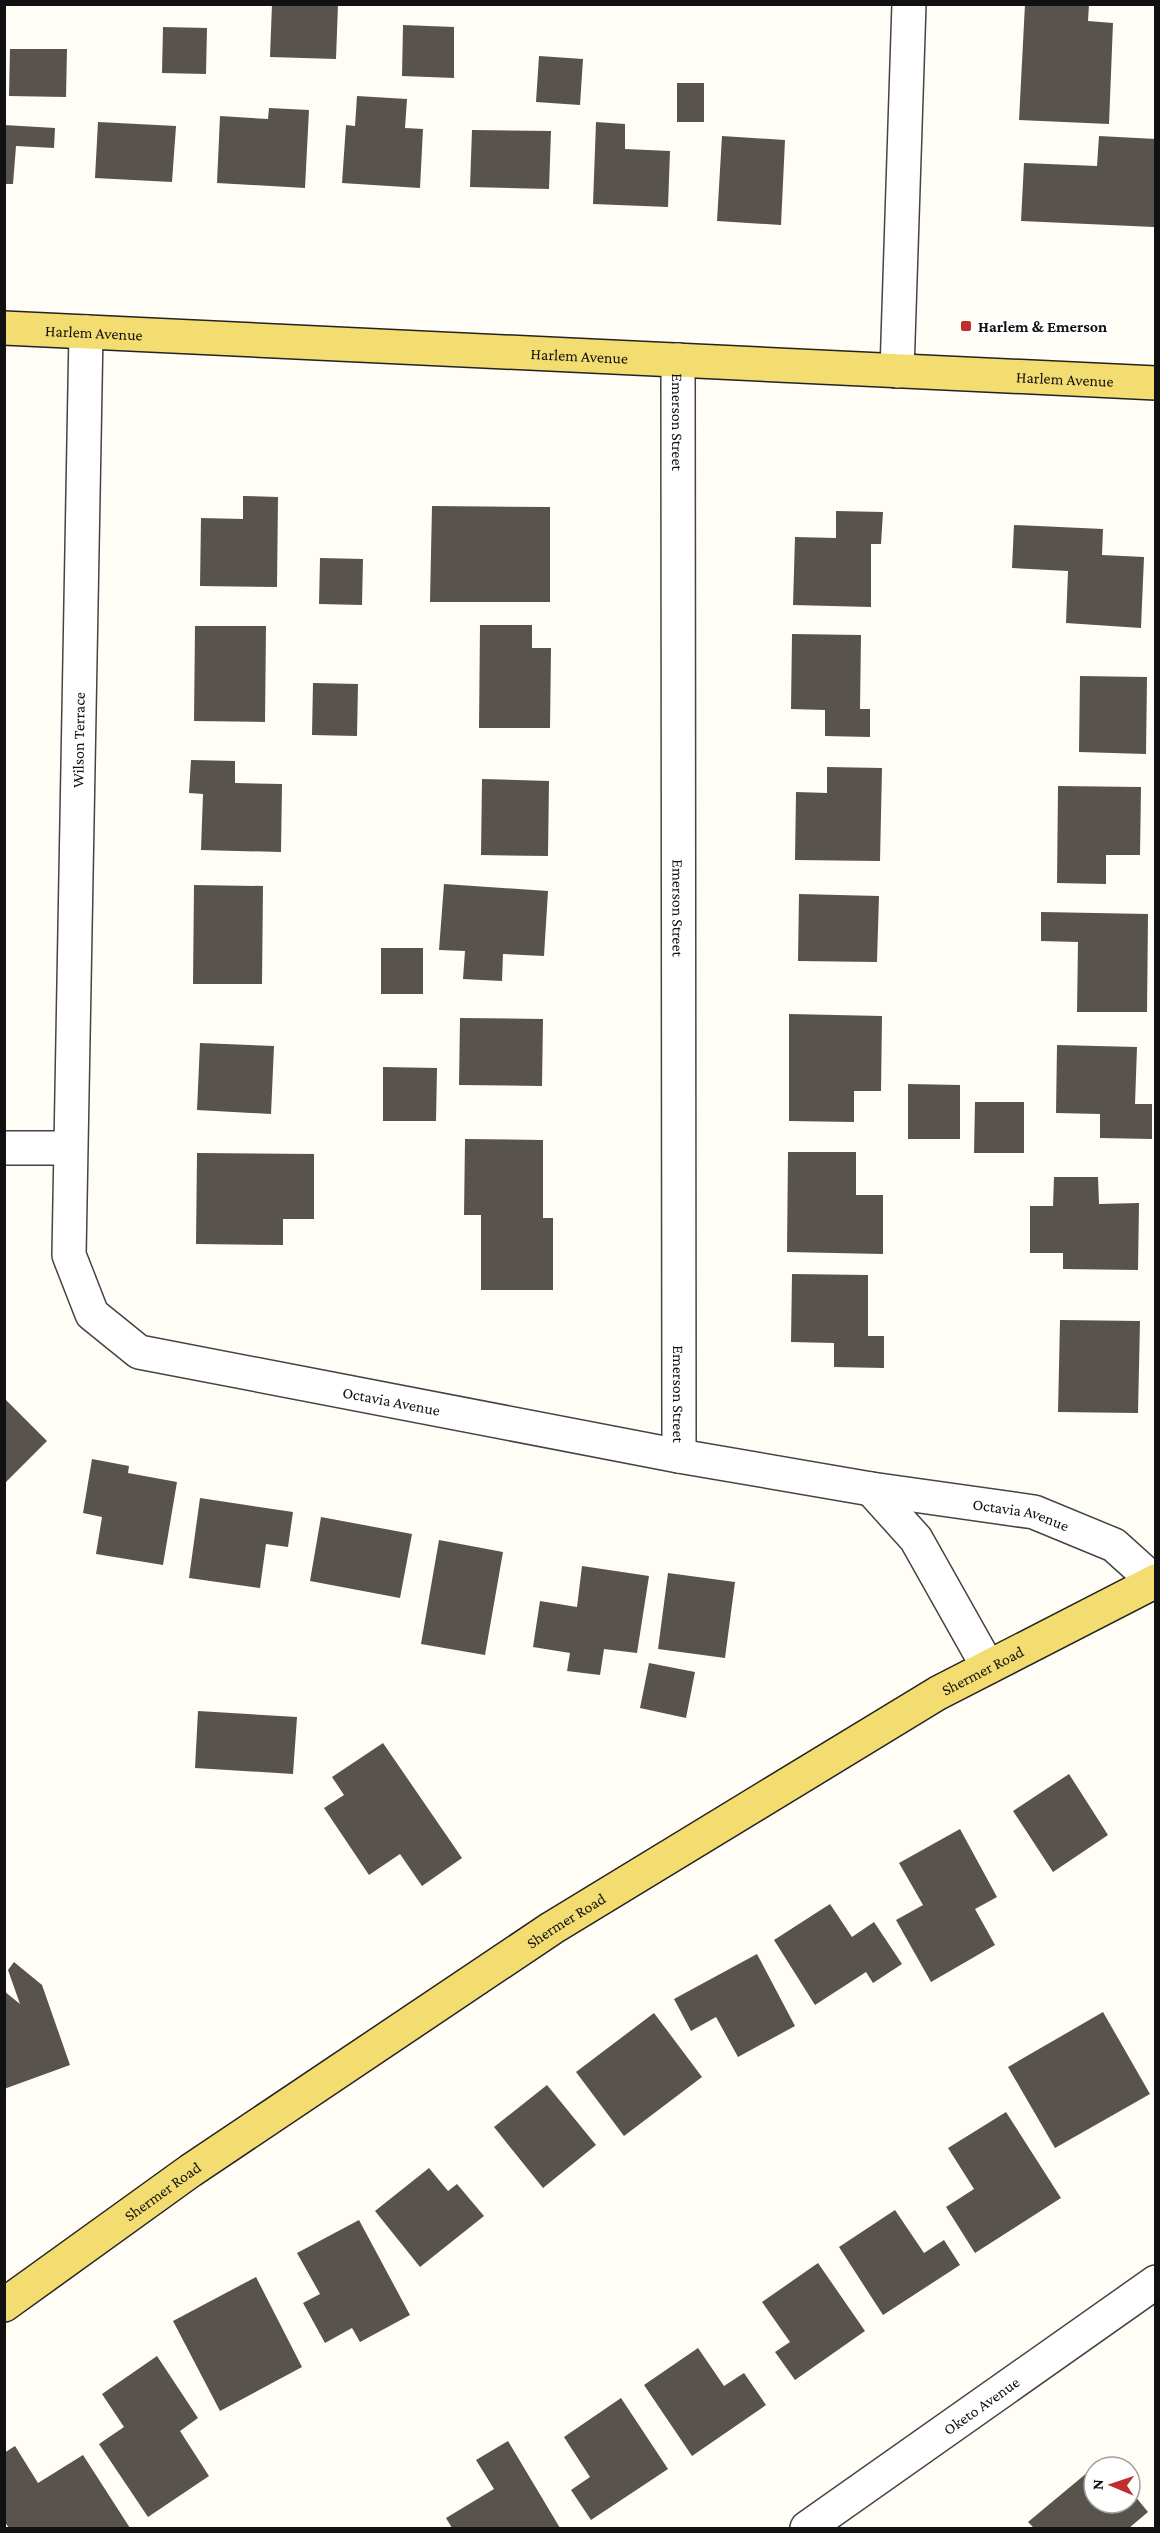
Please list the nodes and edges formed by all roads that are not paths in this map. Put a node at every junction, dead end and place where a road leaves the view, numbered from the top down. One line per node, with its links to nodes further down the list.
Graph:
1 (909, 4): 5 (street)
2 (4, 328): 3 (main road, Harlem Avenue)
3 (86, 332): 4 (main road, Harlem Avenue); 8 (street, Wilson Terrace)
4 (678, 360): 5 (main road, Harlem Avenue); 9 (street, Emerson Street)
5 (897, 371): 6 (main road, Harlem Avenue)
6 (1155, 383)
7 (4, 1148): 8 (street)
8 (69, 1148): 9 (street, Octavia Avenue)
9 (679, 1456): 10 (street, Octavia Avenue)
10 (871, 1489): 11 (street, Octavia Avenue); 12 (street)
11 (1155, 1581): 12 (main road, Shermer Road)
12 (988, 1667): 14 (main road, Shermer Road)
13 (1155, 2282): 15 (street, Oketo Avenue)
14 (4, 2305)
15 (807, 2529)

